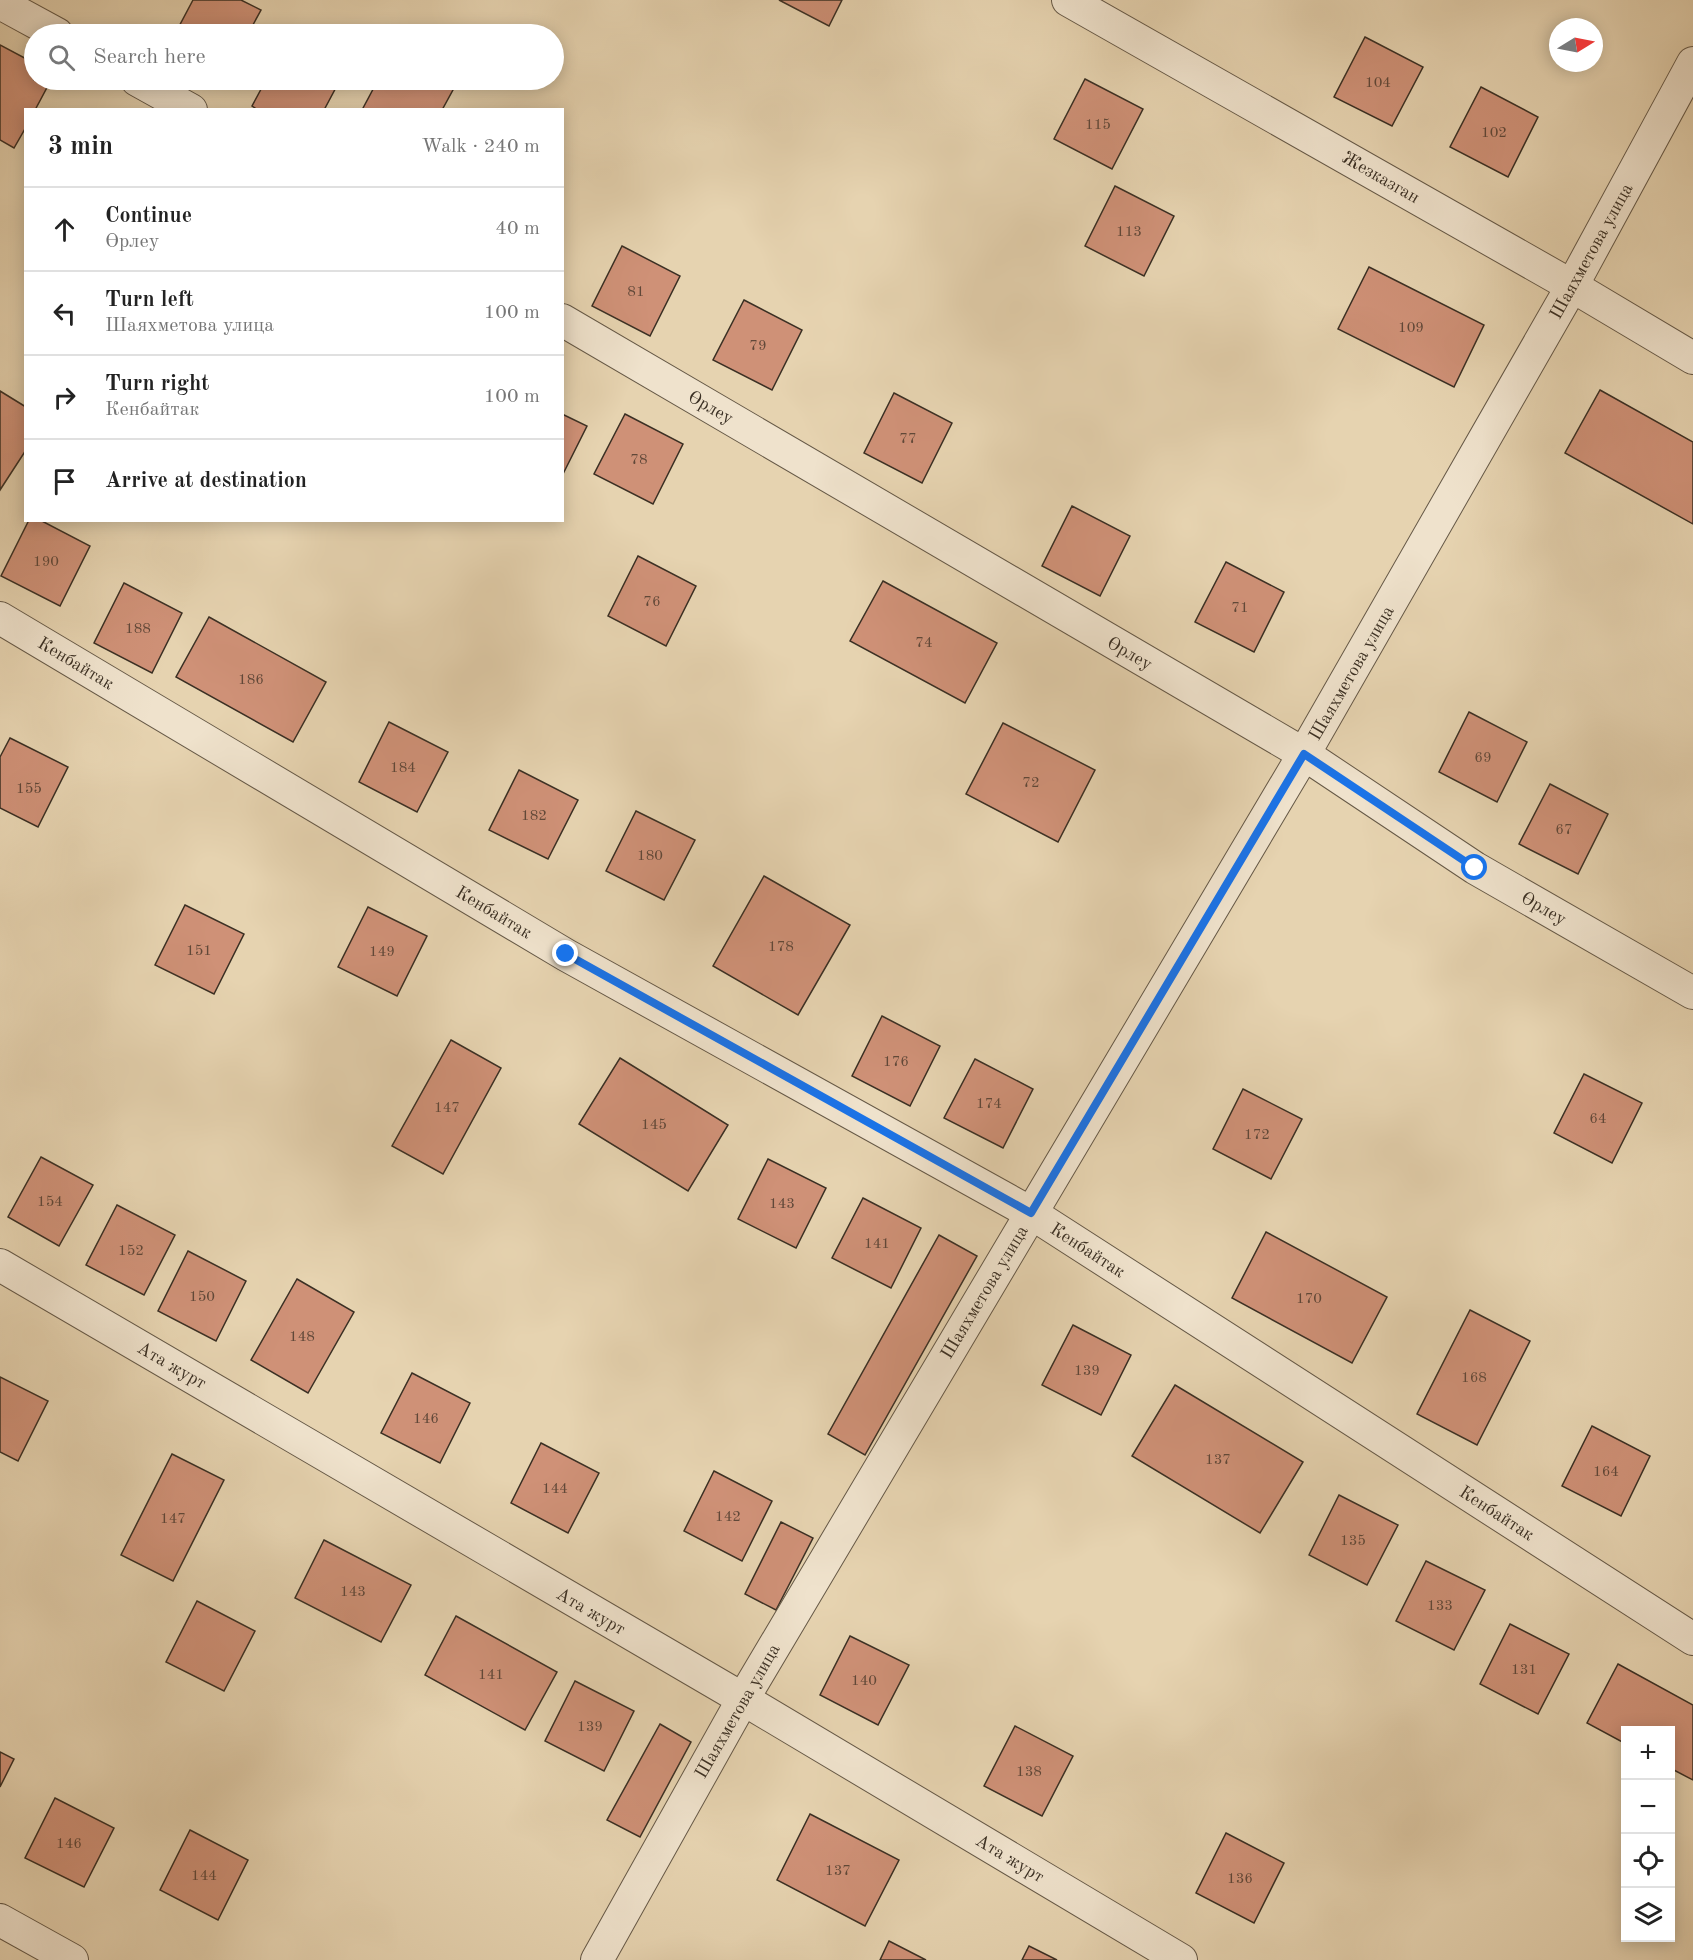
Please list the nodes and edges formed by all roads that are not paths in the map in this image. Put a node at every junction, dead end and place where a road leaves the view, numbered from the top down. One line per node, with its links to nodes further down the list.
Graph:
1 (1068, 0): 7 (street, Жезказган)
2 (0, 3): 3 (street)
3 (39, 24)
4 (1693, 63): 7 (street, Шаяхметова улица)
5 (155, 90): 6 (street)
6 (187, 108)
7 (1572, 286): 9 (street, Жезказган); 11 (street, Шаяхметова улица)
8 (564, 321): 11 (street, Өрлеу)
9 (1693, 358)
10 (0, 618): 13 (street, Кенбайтак)
11 (1304, 754): 12 (street, Өрлеу); 13 (street, Шаяхметова улица)
12 (1693, 993)
13 (1031, 1213): 15 (street, Кенбайтак); 16 (street, Шаяхметова улица)
14 (0, 1264): 16 (street, Ата журт)
15 (1693, 1639)
16 (742, 1699): 19 (street, Шаяхметова улица); 20 (street, Ата журт)
17 (0, 1920): 18 (street)
18 (72, 1960)
19 (597, 1960)
20 (1181, 1960)

